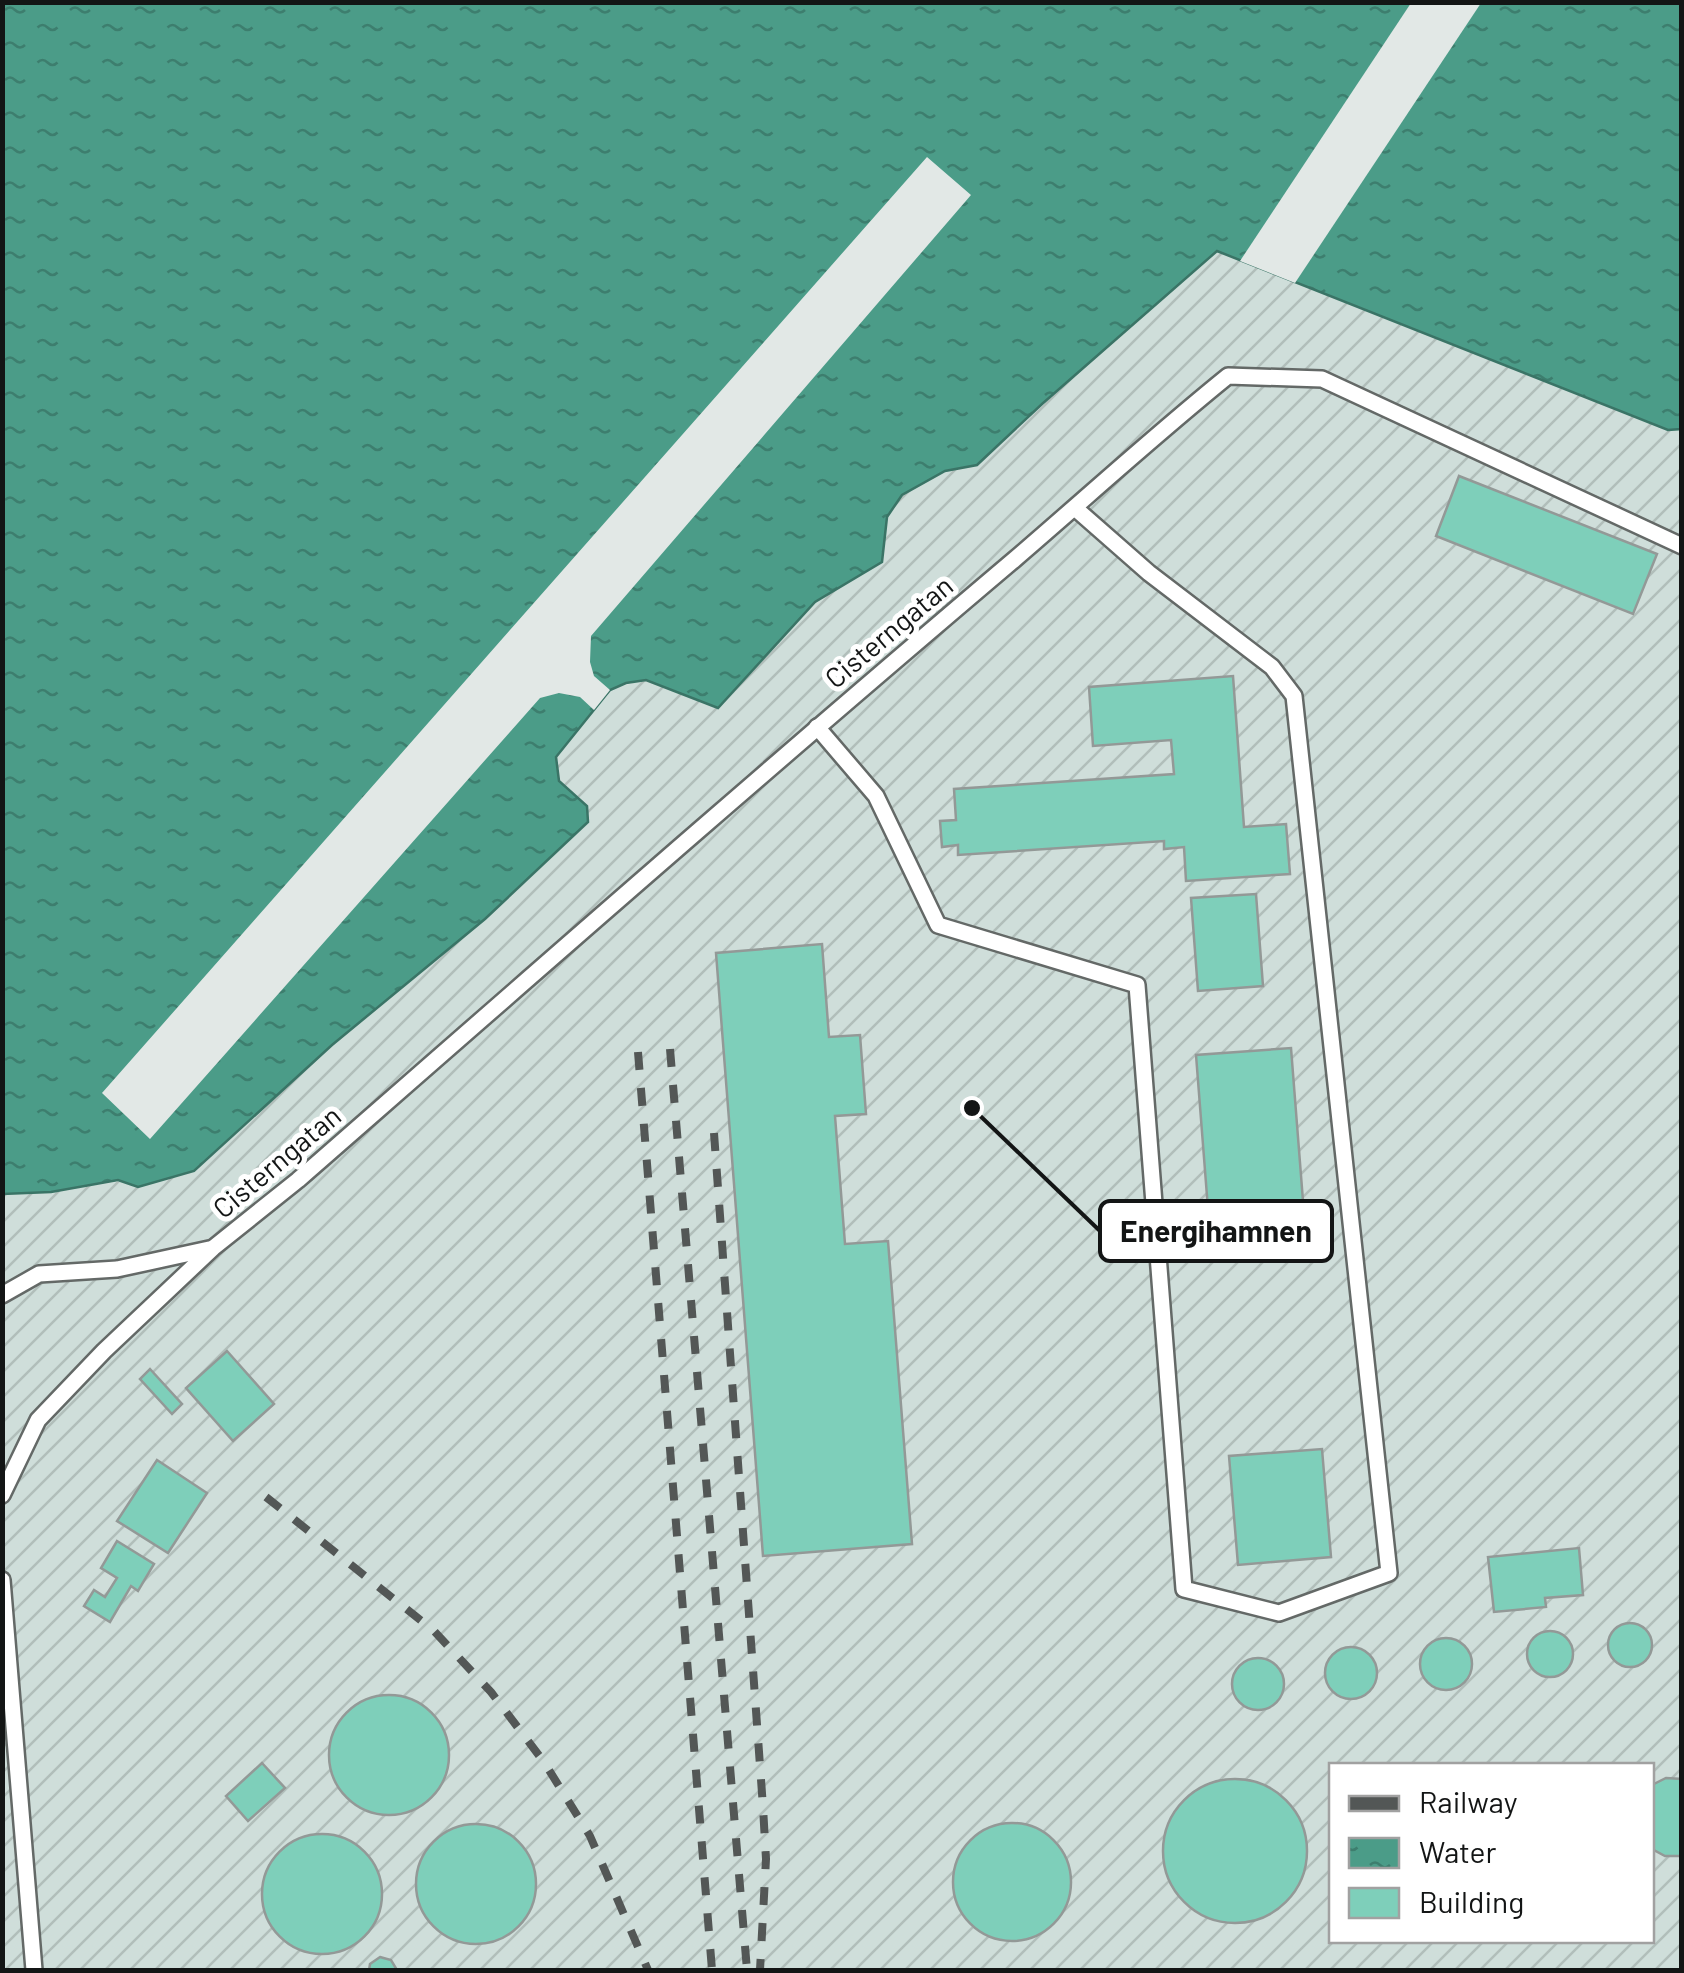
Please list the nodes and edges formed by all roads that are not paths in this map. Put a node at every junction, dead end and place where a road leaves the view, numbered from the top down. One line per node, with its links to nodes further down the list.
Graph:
1 (1075, 508): 2 (lane, Cisterngatan); 3 (lane, Cisterngatan); 3 (lane)
2 (1682, 546)
3 (817, 727): 4 (lane, Cisterngatan)
4 (213, 1248): 5 (lane, Cisterngatan); 6 (lane, Cisterngatan)
5 (2, 1296)
6 (2, 1495)
7 (2, 1580): 8 (lane)
8 (34, 1970)

